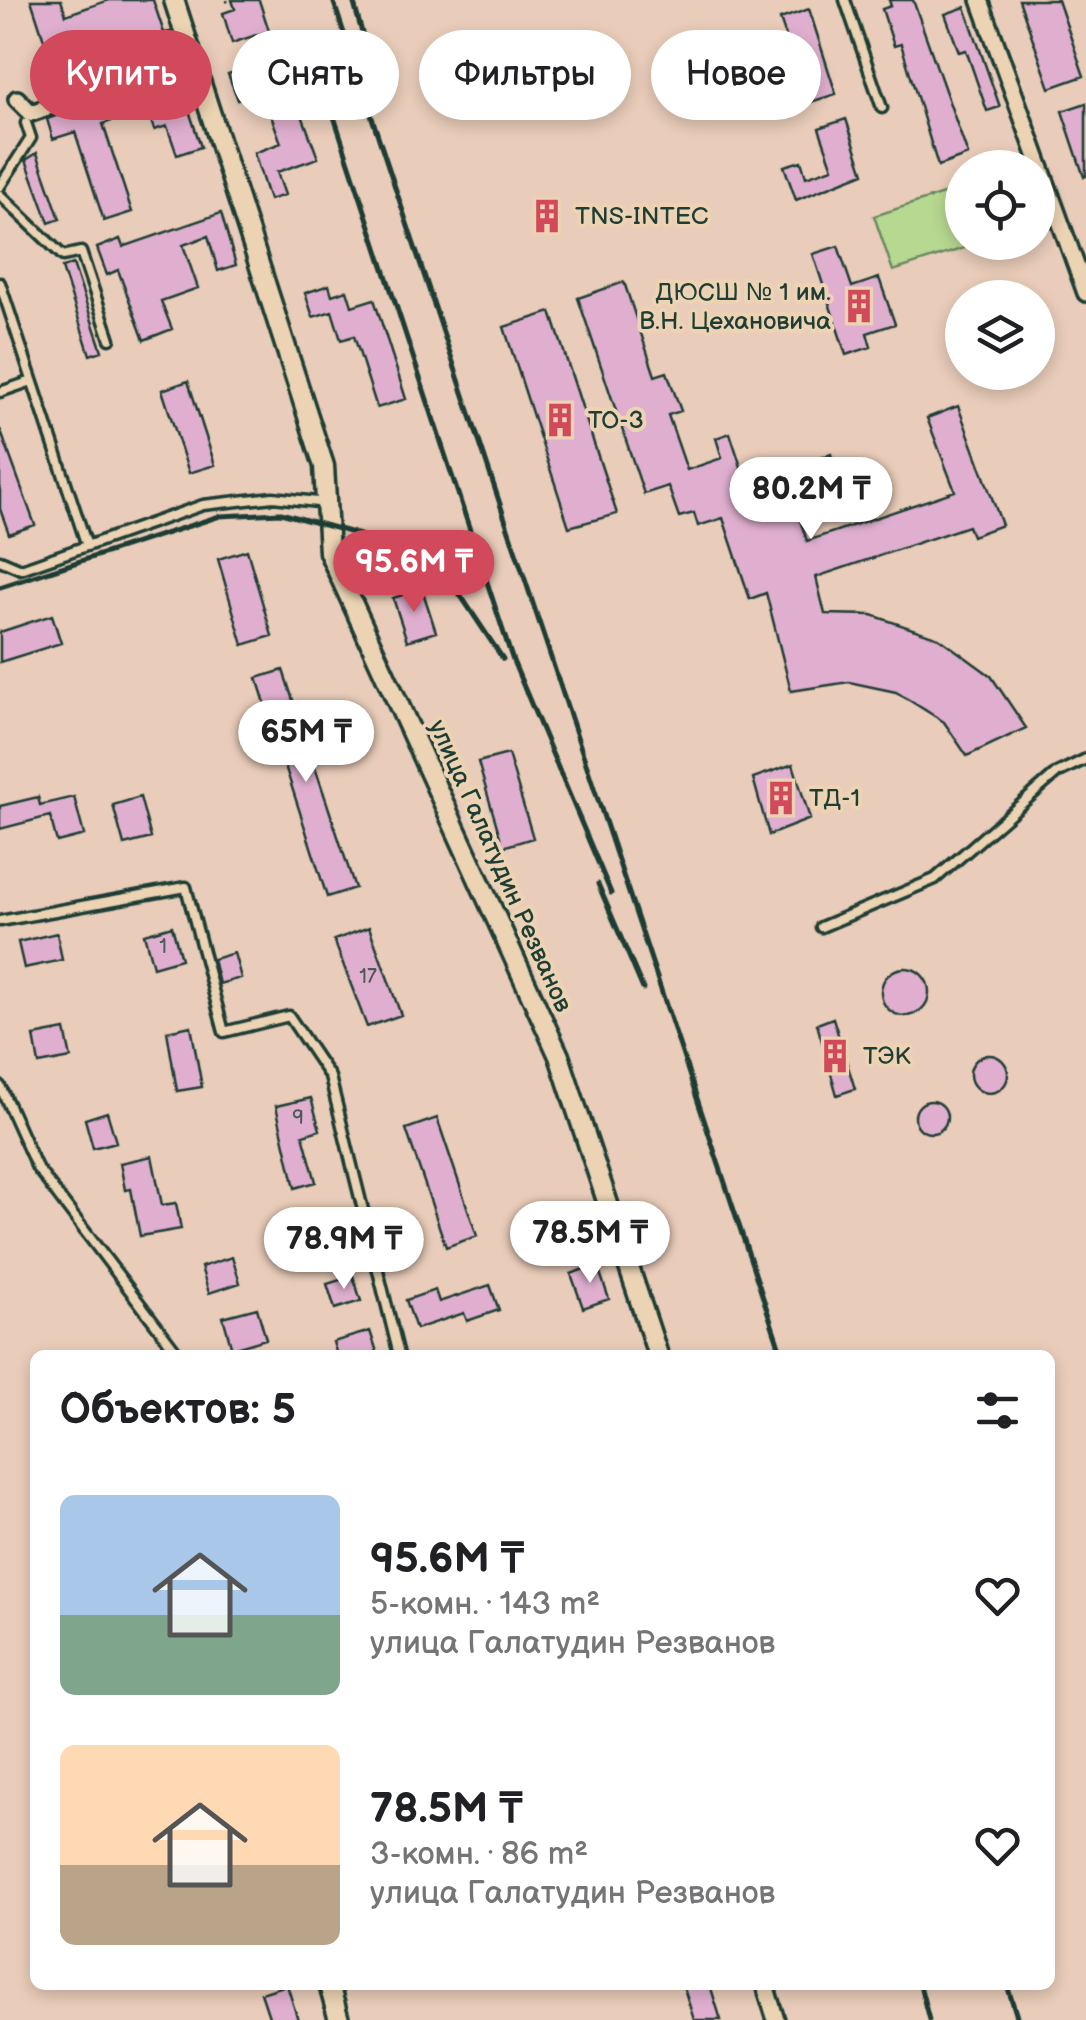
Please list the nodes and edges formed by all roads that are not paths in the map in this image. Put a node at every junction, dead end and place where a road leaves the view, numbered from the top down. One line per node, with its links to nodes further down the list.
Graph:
1 (174, 0): 4 (street, улица Галатудин Резванов)
2 (844, 0): 6 (lane)
3 (980, 0): 12 (street)
4 (184, 30)
5 (17, 98): 7 (street)
6 (882, 108)
7 (30, 113)
8 (212, 118): 18 (street, улица Галатудин Резванов)
9 (26, 123): 10 (lane)
10 (0, 186)
11 (0, 195): 15 (lane)
12 (1081, 265): 14 (street)
13 (0, 283): 16 (lane)
14 (1086, 293)
15 (110, 339)
16 (32, 381): 17 (lane); 19 (lane)
17 (0, 392)
18 (326, 503): 19 (lane); 27 (street, улица Галатудин Резванов)
19 (86, 546): 20 (lane)
20 (0, 560)
21 (1086, 759): 23 (lane)
22 (0, 921): 26 (lane)
23 (821, 927)
24 (0, 1086): 25 (lane)
25 (176, 1350)
26 (398, 1350)
27 (656, 1350)
28 (330, 1990): 30 (street)
29 (767, 1990): 31 (street)
30 (339, 2020)
31 (776, 2020)

